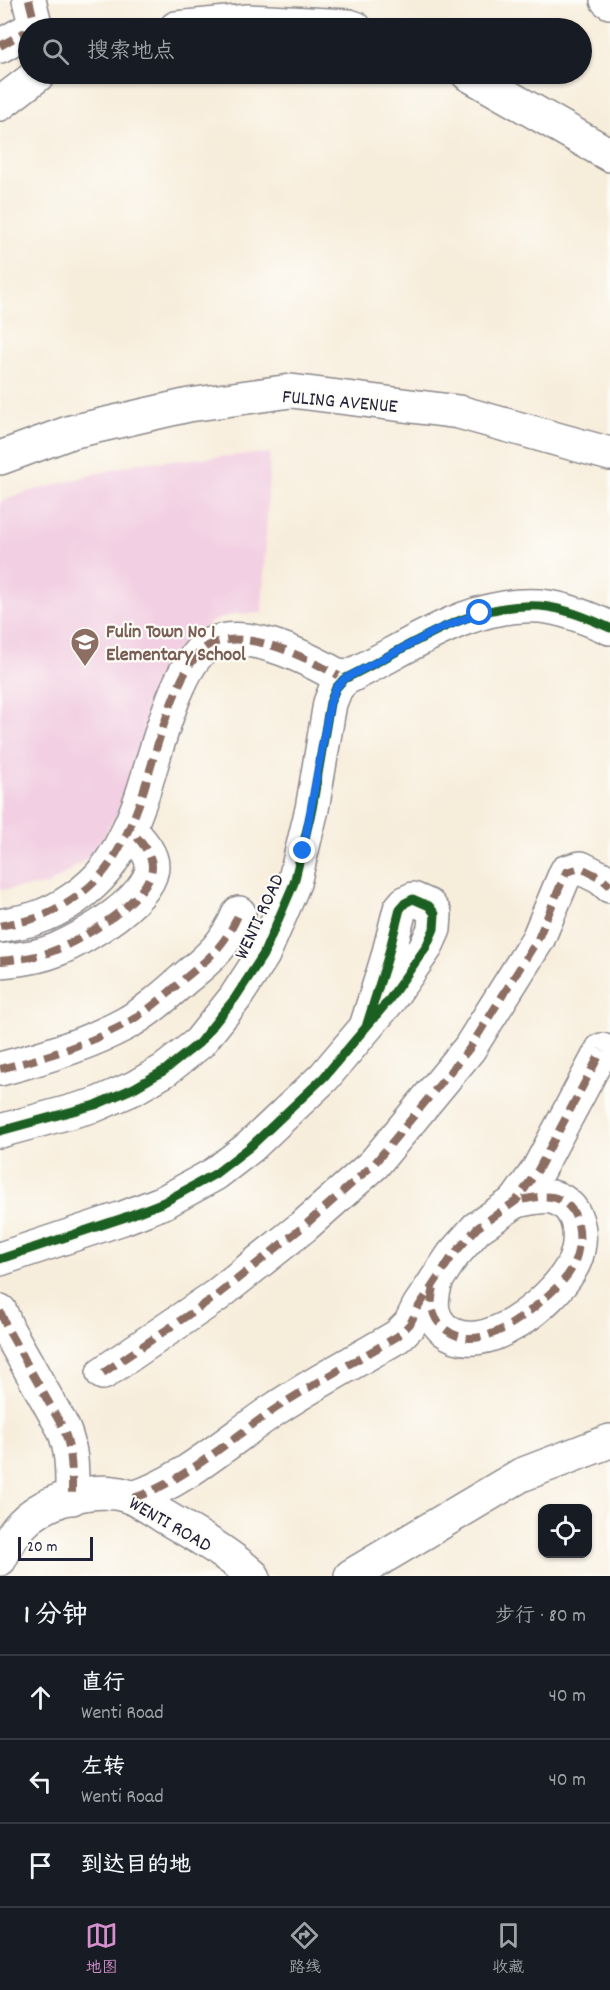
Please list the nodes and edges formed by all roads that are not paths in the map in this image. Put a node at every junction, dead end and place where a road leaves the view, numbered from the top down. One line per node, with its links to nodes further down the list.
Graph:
1 (28, 0): 2 (street)
2 (33, 18)
3 (18, 36): 4 (street)
4 (0, 46)
5 (26, 84): 7 (street)
6 (486, 84): 8 (street)
7 (0, 104)
8 (610, 155)
9 (610, 454): 10 (street, FULING AVENUE)
10 (0, 458)
11 (610, 628): 12 (street)
12 (344, 679): 13 (street); 21 (street, WENTI ROAD)
13 (129, 828): 16 (street); 17 (street)
14 (610, 886): 26 (street)
15 (239, 913): 20 (street)
16 (0, 926)
17 (0, 961)
18 (366, 1027): 23 (street)
19 (602, 1050): 22 (street)
20 (0, 1070)
21 (0, 1131)
22 (516, 1201): 24 (street); 24 (street)
23 (0, 1259)
24 (437, 1279): 29 (street)
25 (0, 1311): 28 (street)
26 (103, 1373)
27 (610, 1441): 32 (street)
28 (72, 1498): 29 (street, WENTI ROAD); 30 (street, WENTI ROAD)
29 (133, 1498): 31 (street, WENTI ROAD)
30 (0, 1559)
31 (253, 1576)
32 (351, 1576)

